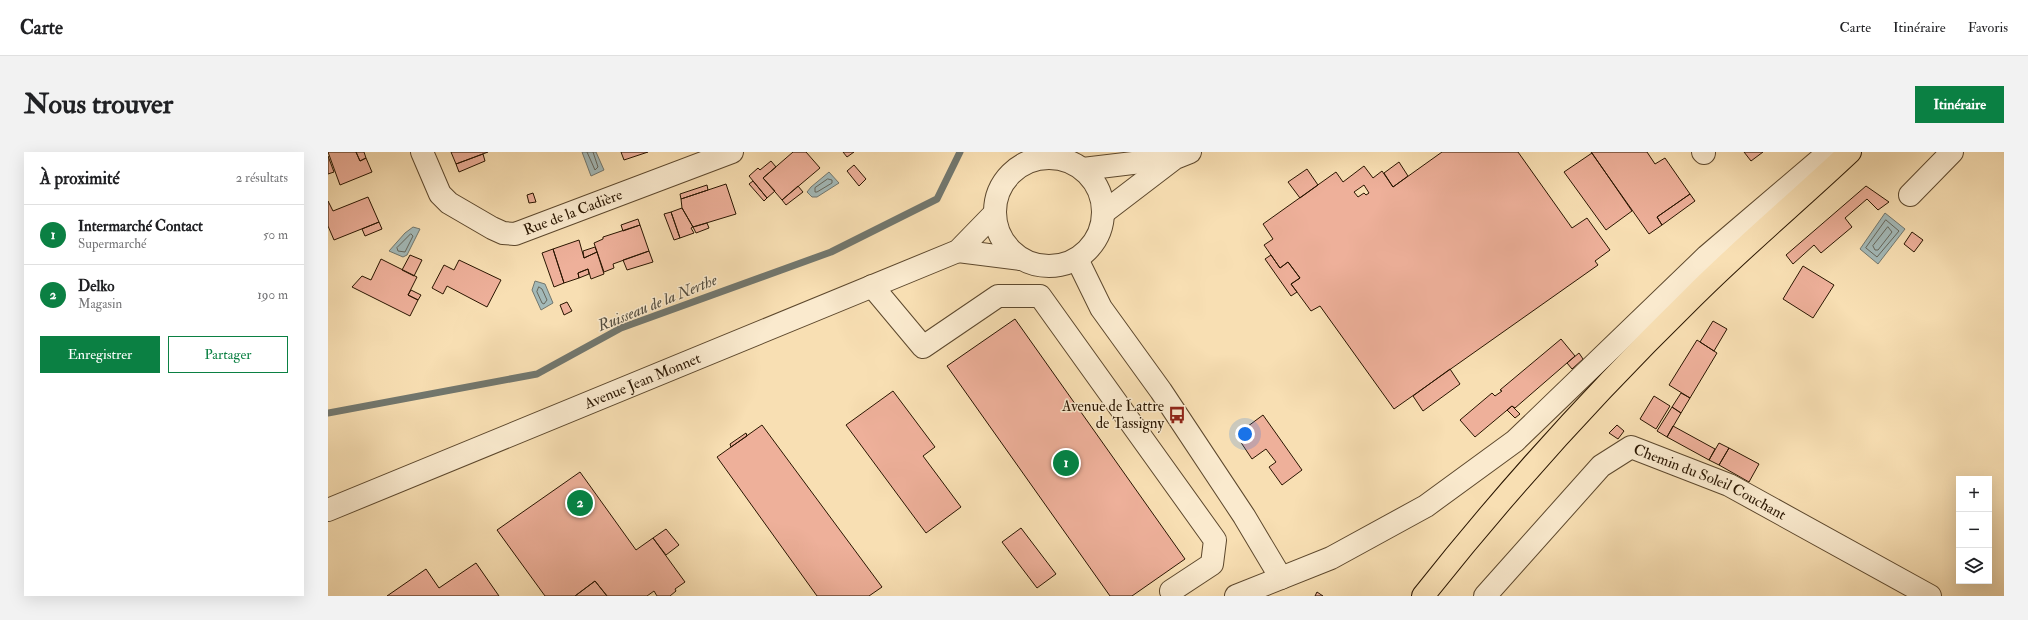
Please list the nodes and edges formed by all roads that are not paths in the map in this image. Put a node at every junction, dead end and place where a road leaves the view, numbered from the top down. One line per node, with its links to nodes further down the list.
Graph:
1 (422, 152): 2 (street, Rue de la Cadière)
2 (732, 152)
3 (1952, 152): 8 (street)
4 (1844, 153): 16 (street); 19 (main road)
5 (1182, 155): 7 (street); 9 (street)
6 (1012, 159): 7 (street); 10 (street)
7 (1083, 169): 9 (street)
8 (1910, 195)
9 (1104, 213): 13 (street)
10 (994, 214): 11 (street, Avenue Jean Monnet); 12 (street)
11 (958, 251): 12 (street, Avenue Jean Monnet); 14 (street, Avenue Jean Monnet)
12 (1020, 259): 13 (street)
13 (1077, 259): 16 (street)
14 (872, 286): 15 (street, Avenue Jean Monnet); 17 (street)
15 (328, 510)
16 (1280, 578): 18 (street)
17 (1171, 591)
18 (1236, 596)
19 (1423, 596)
20 (1485, 596): 21 (street, Chemin du Soleil Couchant)
21 (1930, 596)

